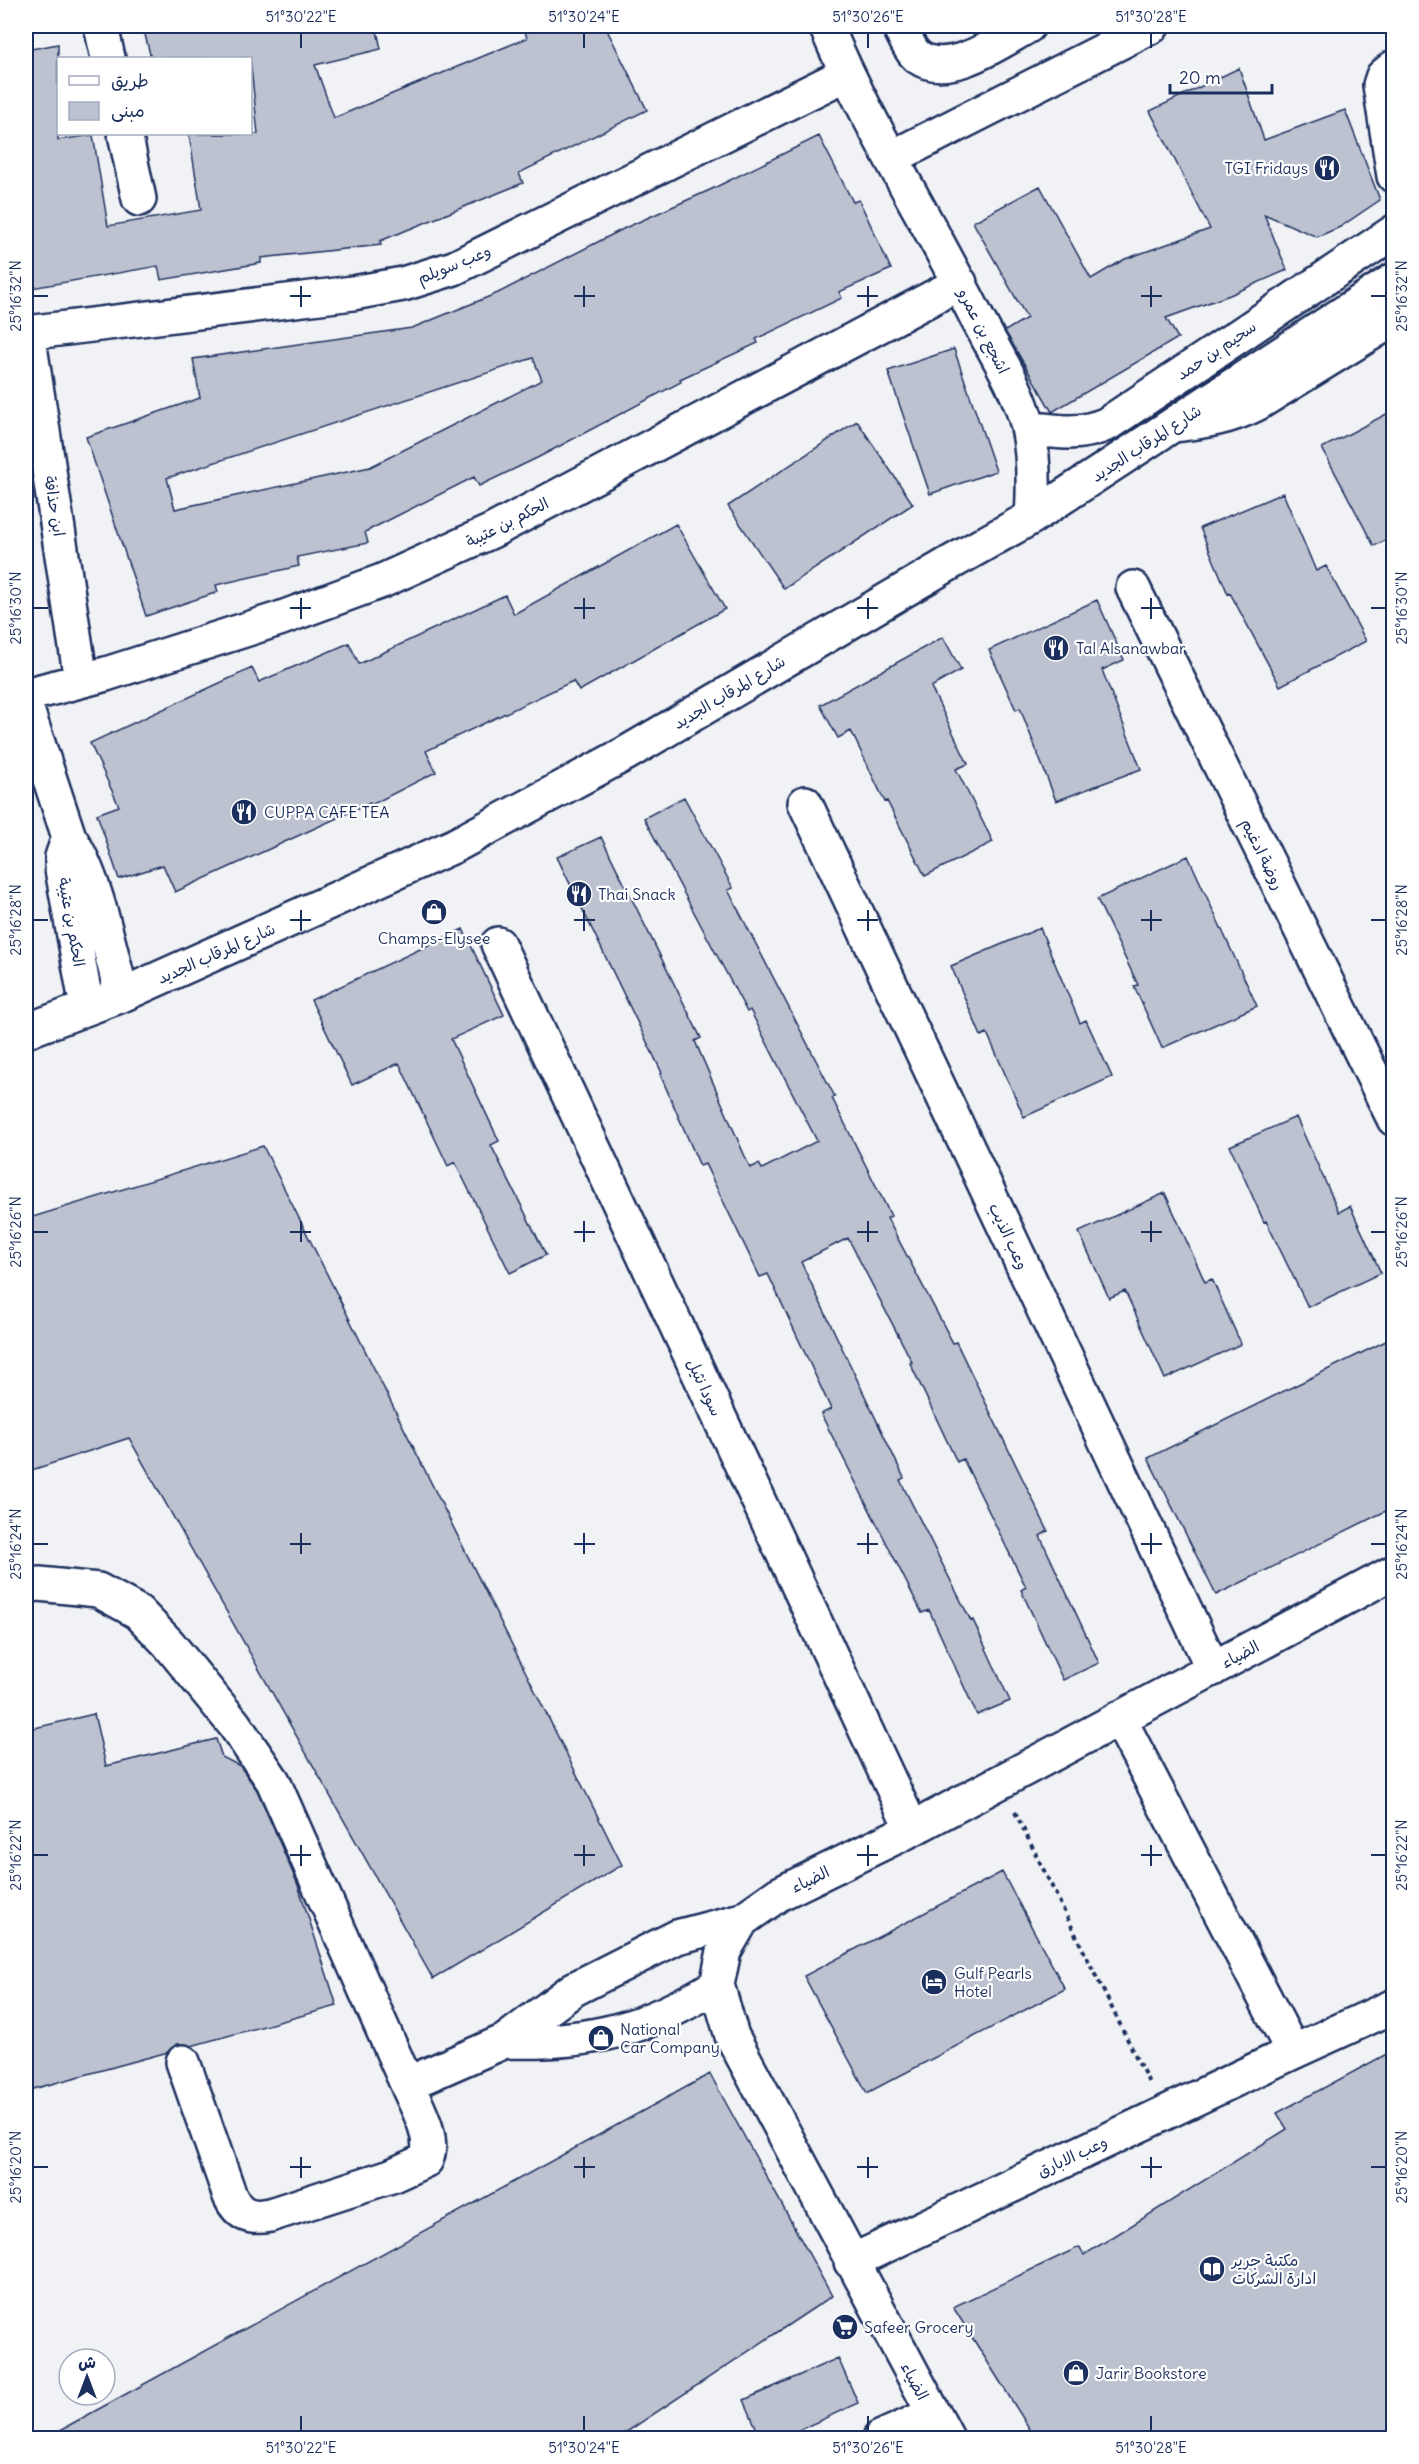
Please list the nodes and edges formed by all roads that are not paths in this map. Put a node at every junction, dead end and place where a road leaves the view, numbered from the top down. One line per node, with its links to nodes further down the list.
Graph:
1 (101, 26): 6 (main road)
2 (826, 26): 8 (main road, اشجع بن عمرو)
3 (899, 26): 4 (main road)
4 (1028, 26)
5 (1152, 26): 10 (main road)
6 (108, 57)
7 (1394, 67): 11 (main road)
8 (846, 74): 10 (main road, اشجع بن عمرو); 17 (main road, وعب سويلم)
9 (125, 135): 12 (main road)
10 (891, 158): 15 (main road, اشجع بن عمرو)
11 (1394, 176)
12 (140, 199)
13 (1394, 232): 19 (main road, سحيم بن حمد)
14 (1394, 280): 18 (main road, شارع المرقاب الجديد)
15 (960, 283): 19 (main road, اشجع بن عمرو); 22 (main road, الحكم بن عتيبة)
16 (1394, 319): 18 (main road)
17 (27, 333): 22 (main road, ابن حذافة)
18 (1174, 425): 20 (main road, شارع المرقاب الجديد)
19 (1028, 428): 20 (main road, اشجع بن عمرو)
20 (1032, 517): 28 (main road, شارع المرقاب الجديد)
21 (1133, 588): 31 (main road, روضة ادغيم)
22 (81, 680): 23 (main road, الحكم بن عتيبة)
23 (26, 695)
24 (26, 707): 26 (main road, الحكم بن عتيبة)
25 (805, 803): 34 (main road, وعب الذيب)
26 (69, 837): 28 (main road, الحكم بن عتيبة); 29 (main road, الحكم بن عتيبة)
27 (498, 944): 36 (main road, سودا نثيل)
28 (122, 995): 29 (main road, شارع المرقاب الجديد)
29 (87, 1008): 30 (main road, شارع المرقاب الجديد)
30 (26, 1031)
31 (1394, 1119)
32 (1394, 1572): 34 (main road, الضياء)
33 (26, 1586): 43 (main road)
34 (1213, 1669): 35 (main road, الضياء)
35 (1119, 1718): 36 (main road, الضياء); 41 (main road)
36 (912, 1829): 37 (main road, الضياء)
37 (742, 1920): 38 (main road, الضياء); 40 (main road)
38 (717, 1985): 40 (main road); 44 (main road, الضياء)
39 (1394, 2006): 41 (main road, وعب الابارق)
40 (505, 2041): 43 (main road)
41 (1293, 2052): 44 (main road, وعب الابارق)
42 (183, 2062): 43 (main road)
43 (407, 2084)
44 (851, 2262): 45 (main road, الضياء)
45 (940, 2426): 46 (main road)
46 (880, 2439)

